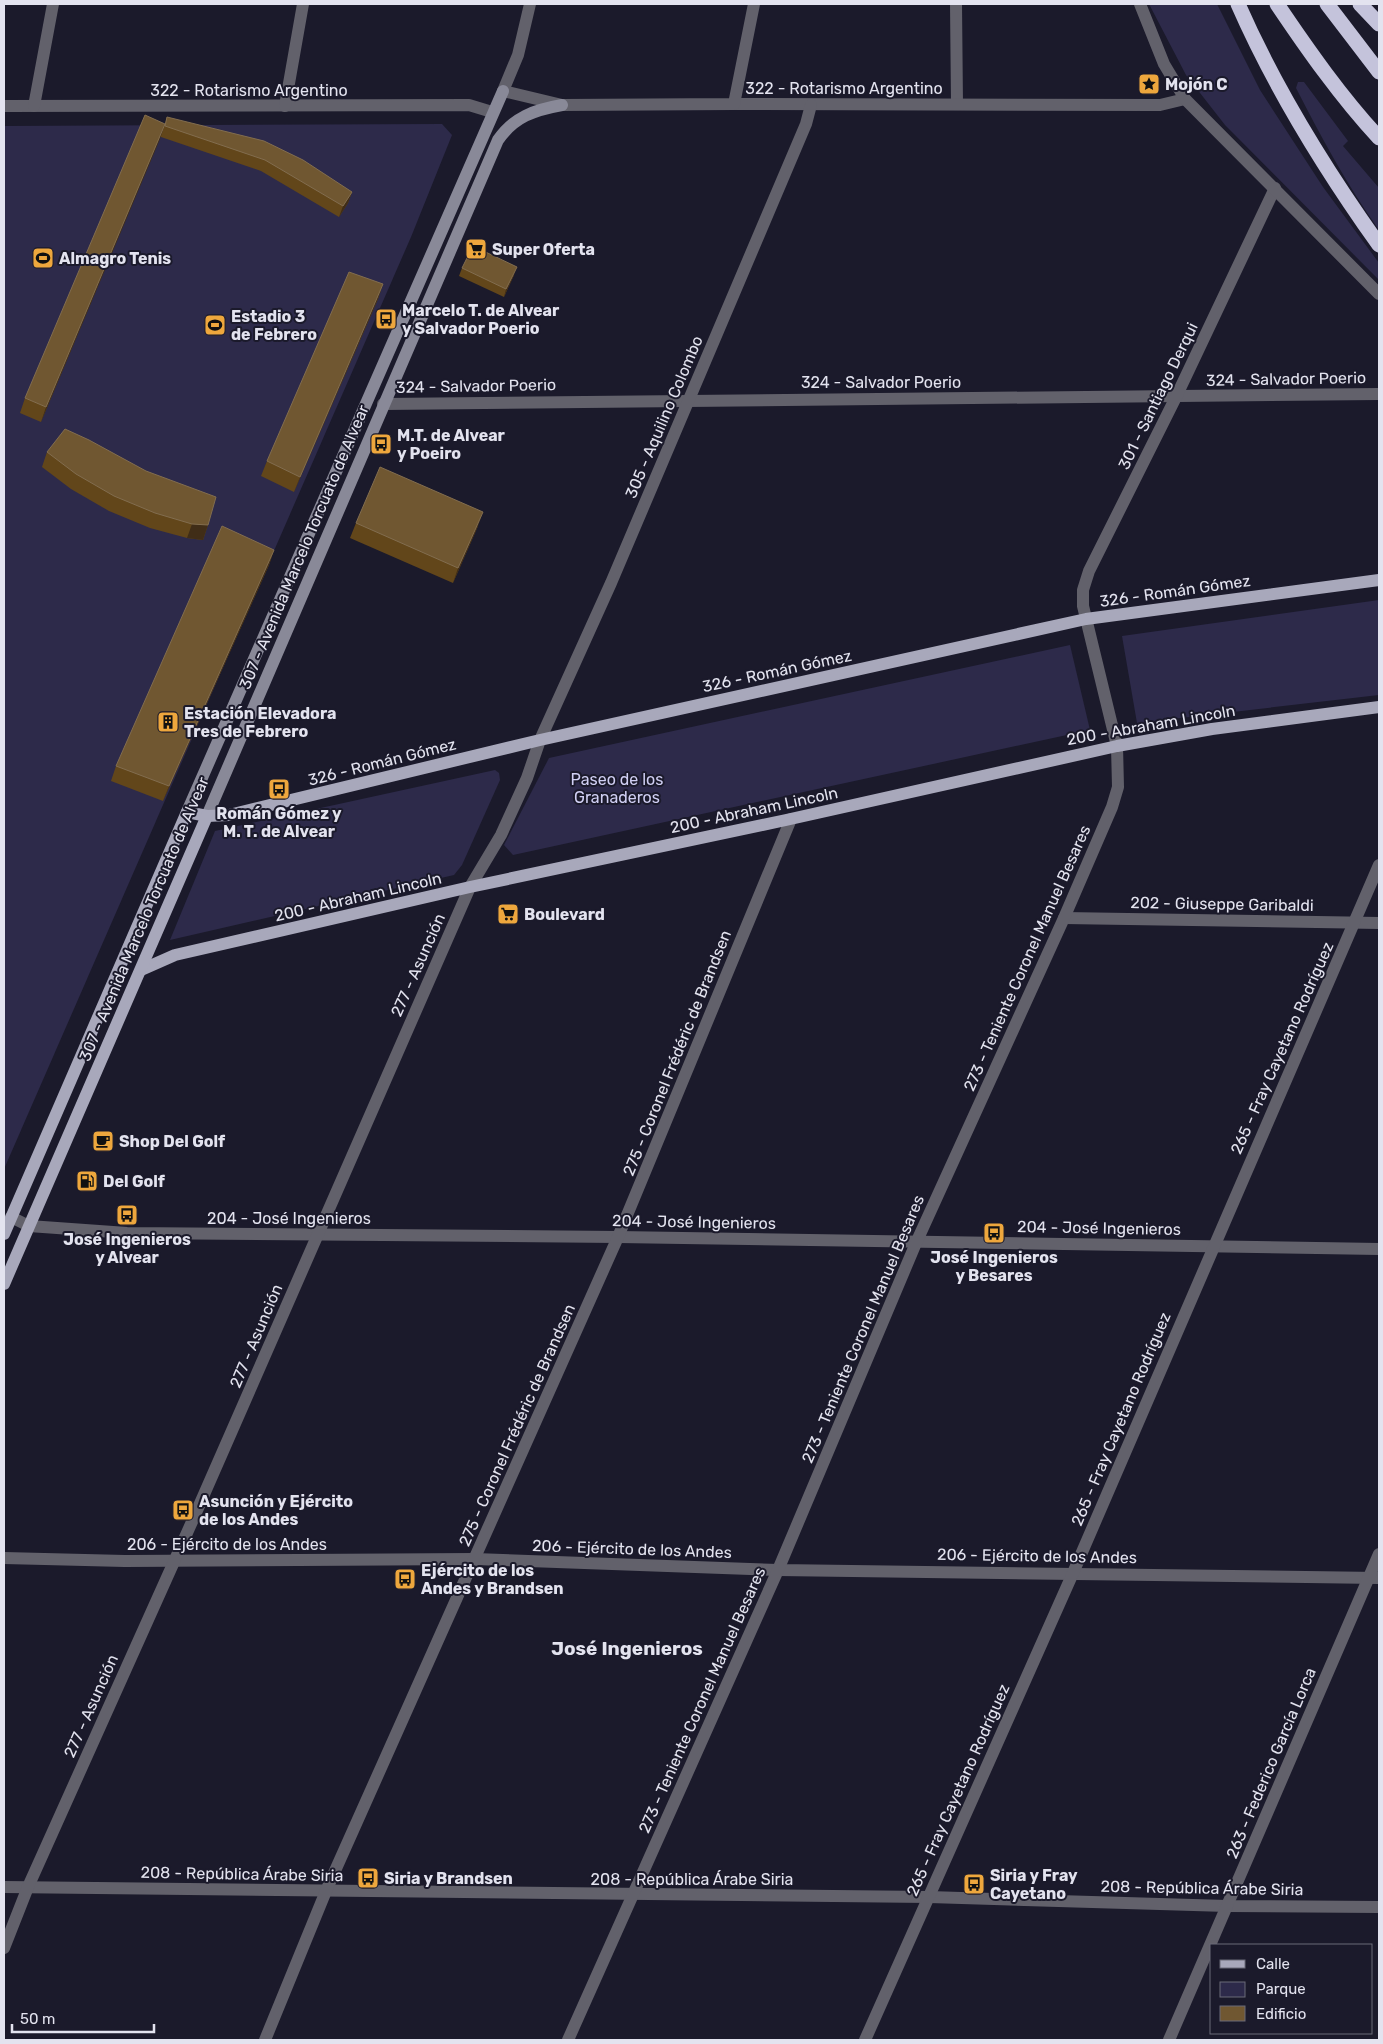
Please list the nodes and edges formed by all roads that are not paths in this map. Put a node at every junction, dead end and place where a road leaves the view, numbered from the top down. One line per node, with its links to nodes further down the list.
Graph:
1 (53, 4): 20 (street)
2 (304, 4): 21 (street)
3 (530, 4): 13 (street)
4 (754, 4): 15 (street)
5 (956, 4): 16 (street)
6 (1140, 4): 14 (street)
7 (1238, 4): 25 (highway)
8 (1277, 4): 23 (highway)
9 (1327, 4): 12 (highway)
10 (1360, 4): 11 (highway)
11 (1379, 24)
12 (1379, 72)
13 (503, 91): 17 (street, 322 - Rotarismo Argentino); 22 (main road, 307 - Avenida Marcelo Torcuato de Alvear)
14 (1185, 100): 16 (street, 322 - Rotarismo Argentino); 24 (street)
15 (734, 104): 17 (street, 322 - Rotarismo Argentino); 18 (street, 322 - Rotarismo Argentino)
16 (956, 104): 18 (street, 322 - Rotarismo Argentino)
17 (562, 105): 30 (main road, 307 - Avenida Marcelo Torcuato de Alvear)
18 (811, 105): 29 (street, 305 - Aquilino Colombo)
19 (4, 106): 20 (street, 322 - Rotarismo Argentino)
20 (34, 106): 21 (street, 322 - Rotarismo Argentino)
21 (285, 106): 22 (street, 322 - Rotarismo Argentino)
22 (492, 112): 36 (main road, 307 - Avenida Marcelo Torcuato de Alvear)
23 (1379, 138)
24 (1275, 188): 26 (street); 28 (street, 301 - Santiago Derqui)
25 (1379, 245)
26 (1379, 294)
27 (1379, 394): 28 (street, 324 - Salvador Poerio)
28 (1176, 397): 29 (street, 324 - Salvador Poerio); 32 (street, 301 - Santiago Derqui)
29 (689, 400): 30 (street, 324 - Salvador Poerio); 34 (street, 305 - Aquilino Colombo)
30 (383, 404): 37 (main road, 307 - Avenida Marcelo Torcuato de Alvear)
31 (1379, 580): 32 (main road, 326 - Román Gómez)
32 (1086, 620): 34 (main road, 326 - Román Gómez); 35 (street, 273 - Teniente Coronel Manuel Besares)
33 (1379, 707): 35 (main road, 200 - Abraham Lincoln)
34 (540, 740): 37 (main road, 326 - Román Gómez); 40 (street, 277 - Asunción)
35 (1117, 746): 38 (main road, 200 - Abraham Lincoln); 41 (street, 273 - Teniente Coronel Manuel Besares)
36 (187, 812): 37 (main road, 326 - Román Gómez); 45 (main road, 307 - Avenida Marcelo Torcuato de Alvear)
37 (207, 816): 44 (main road, 307 - Avenida Marcelo Torcuato de Alvear)
38 (791, 819): 40 (main road, 200 - Abraham Lincoln); 49 (street, 275 - Coronel Frédéric de Brandsen)
39 (1379, 865): 42 (street, 265 - Fray Cayetano Rodríguez)
40 (470, 887): 44 (main road, 200 - Abraham Lincoln); 48 (street, 277 - Asunción)
41 (1064, 918): 42 (street, 202 - Giuseppe Garibaldi); 50 (street, 273 - Teniente Coronel Manuel Besares)
42 (1355, 923): 43 (street, 202 - Giuseppe Garibaldi); 51 (street, 265 - Fray Cayetano Rodríguez)
43 (1379, 923)
44 (141, 970): 46 (main road, 307 - Avenida Marcelo Torcuato de Alvear)
45 (11, 1217): 46 (street, 204 - José Ingenieros); 47 (main road, 307 - Avenida Marcelo Torcuato de Alvear)
46 (29, 1226): 48 (street, 204 - José Ingenieros); 53 (main road, 307 - Avenida Marcelo Torcuato de Alvear)
47 (4, 1234)
48 (318, 1234): 49 (street, 204 - José Ingenieros); 57 (street, 277 - Asunción)
49 (618, 1237): 50 (street, 204 - José Ingenieros); 56 (street, 275 - Coronel Frédéric de Brandsen)
50 (916, 1242): 51 (street, 204 - José Ingenieros); 58 (street, 273 - Teniente Coronel Manuel Besares)
51 (1213, 1246): 52 (street, 204 - José Ingenieros); 59 (street, 265 - Fray Cayetano Rodríguez)
52 (1379, 1249)
53 (4, 1284)
54 (1379, 1554): 60 (street, 263 - Federico García Lorca)
55 (4, 1558): 57 (street, 206 - Ejército de los Andes)
56 (475, 1559): 57 (street, 206 - Ejército de los Andes); 58 (street, 206 - Ejército de los Andes); 63 (street, 275 - Coronel Frédéric de Brandsen)
57 (173, 1560): 62 (street, 277 - Asunción)
58 (778, 1570): 59 (street, 206 - Ejército de los Andes); 64 (street, 273 - Teniente Coronel Manuel Besares)
59 (1072, 1573): 60 (street, 206 - Ejército de los Andes); 65 (street, 265 - Fray Cayetano Rodríguez)
60 (1374, 1578): 66 (street, 263 - Federico García Lorca)
61 (4, 1887): 62 (street, 208 - República Árabe Siria)
62 (28, 1887): 63 (street, 208 - República Árabe Siria); 68 (street, 277 - Asunción)
63 (326, 1891): 64 (street, 208 - República Árabe Siria); 69 (street, 275 - Coronel Frédéric de Brandsen)
64 (632, 1895): 65 (street, 208 - República Árabe Siria); 70 (street, 273 - Teniente Coronel Manuel Besares)
65 (929, 1897): 66 (street, 208 - República Árabe Siria); 71 (street, 265 - Fray Cayetano Rodríguez)
66 (1226, 1906): 67 (street, 208 - República Árabe Siria); 72 (street, 263 - Federico García Lorca)
67 (1379, 1907)
68 (4, 1948)
69 (265, 2040)
70 (568, 2040)
71 (865, 2040)
72 (1169, 2040)

